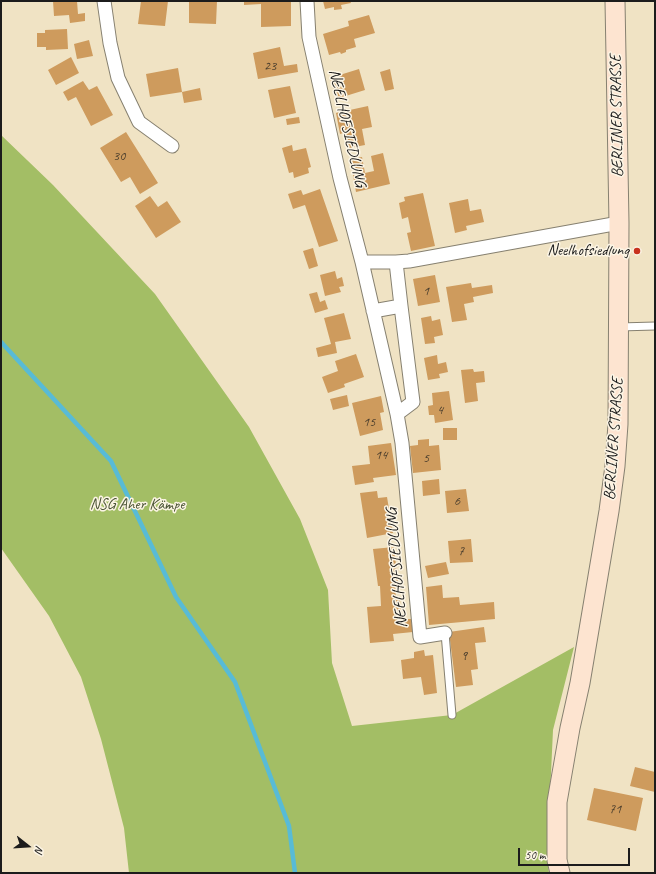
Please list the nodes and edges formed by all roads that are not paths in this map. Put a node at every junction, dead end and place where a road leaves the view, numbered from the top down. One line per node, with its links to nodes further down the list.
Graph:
1 (104, 1): 4 (street)
2 (307, 1): 6 (street, NEELHOFSIEDLUNG)
3 (615, 1): 5 (main road, BERLINER STRASSE)
4 (172, 146)
5 (619, 223): 7 (street); 11 (main road, BERLINER STRASSE)
6 (362, 262): 7 (street); 9 (street, NEELHOFSIEDLUNG)
7 (396, 262): 8 (street)
8 (401, 306): 9 (street); 12 (street)
9 (373, 311): 12 (street, NEELHOFSIEDLUNG)
10 (655, 326): 11 (lane)
11 (619, 327): 15 (main road, BERLINER STRASSE)
12 (397, 414): 13 (street, NEELHOFSIEDLUNG)
13 (445, 633): 14 (lane, NEELHOFSIEDLUNG)
14 (452, 715)
15 (560, 873)

